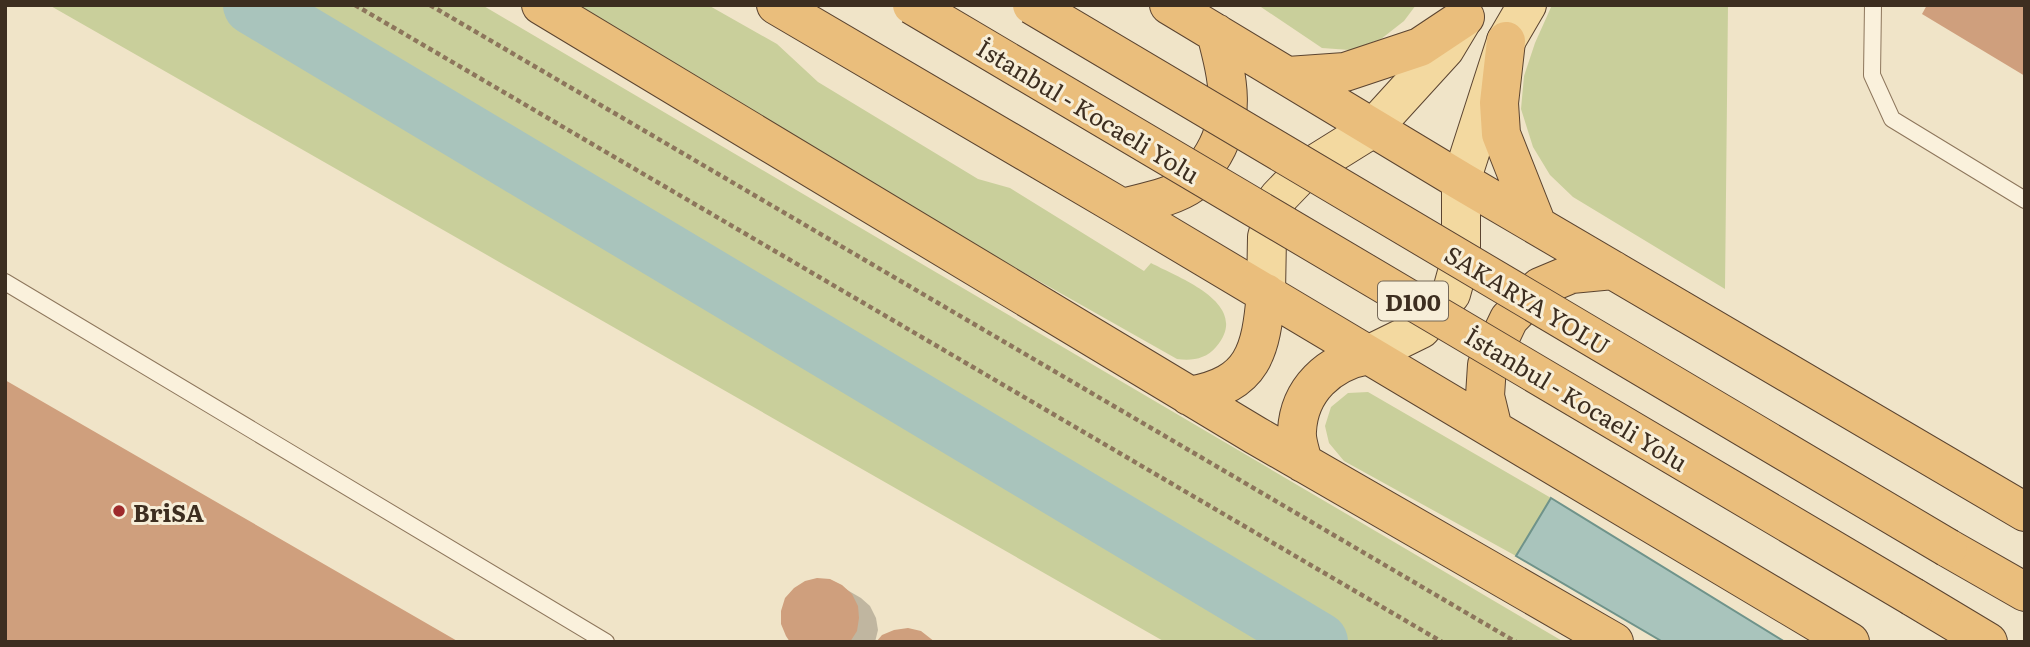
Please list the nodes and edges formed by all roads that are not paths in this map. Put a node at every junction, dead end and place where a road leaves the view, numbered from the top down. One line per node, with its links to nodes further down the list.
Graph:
1 (541, 5): 21 (highway)
2 (776, 5): 15 (highway)
3 (912, 5): 29 (highway, İstanbul - Kocaeli Yolu / D100, bridge)
4 (1032, 5): 25 (highway, SAKARYA YOLU / D100, bridge)
5 (1169, 5): 9 (highway)
6 (1527, 5): 10 (main road)
7 (1873, 5): 14 (lane)
8 (1468, 11): 11 (highway); 12 (main road)
9 (1216, 33): 11 (highway); 15 (highway)
10 (1506, 41): 13 (main road); 16 (highway)
11 (1289, 76): 12 (highway)
12 (1373, 128): 13 (highway); 19 (main road)
13 (1461, 181): 16 (highway); 20 (main road)
14 (2025, 200)
15 (1122, 208): 19 (highway)
16 (1537, 225): 17 (highway)
17 (1613, 270): 22 (highway); 24 (highway)
18 (5, 282): 26 (lane)
19 (1266, 293): 20 (highway); 21 (highway)
20 (1368, 355): 22 (highway); 23 (highway)
21 (1189, 396): 23 (highway)
22 (1493, 429): 28 (highway)
23 (1303, 463): 27 (highway)
24 (2025, 512)
25 (2025, 592)
26 (607, 642)
27 (1614, 642)
28 (1850, 642)
29 (1987, 642)

